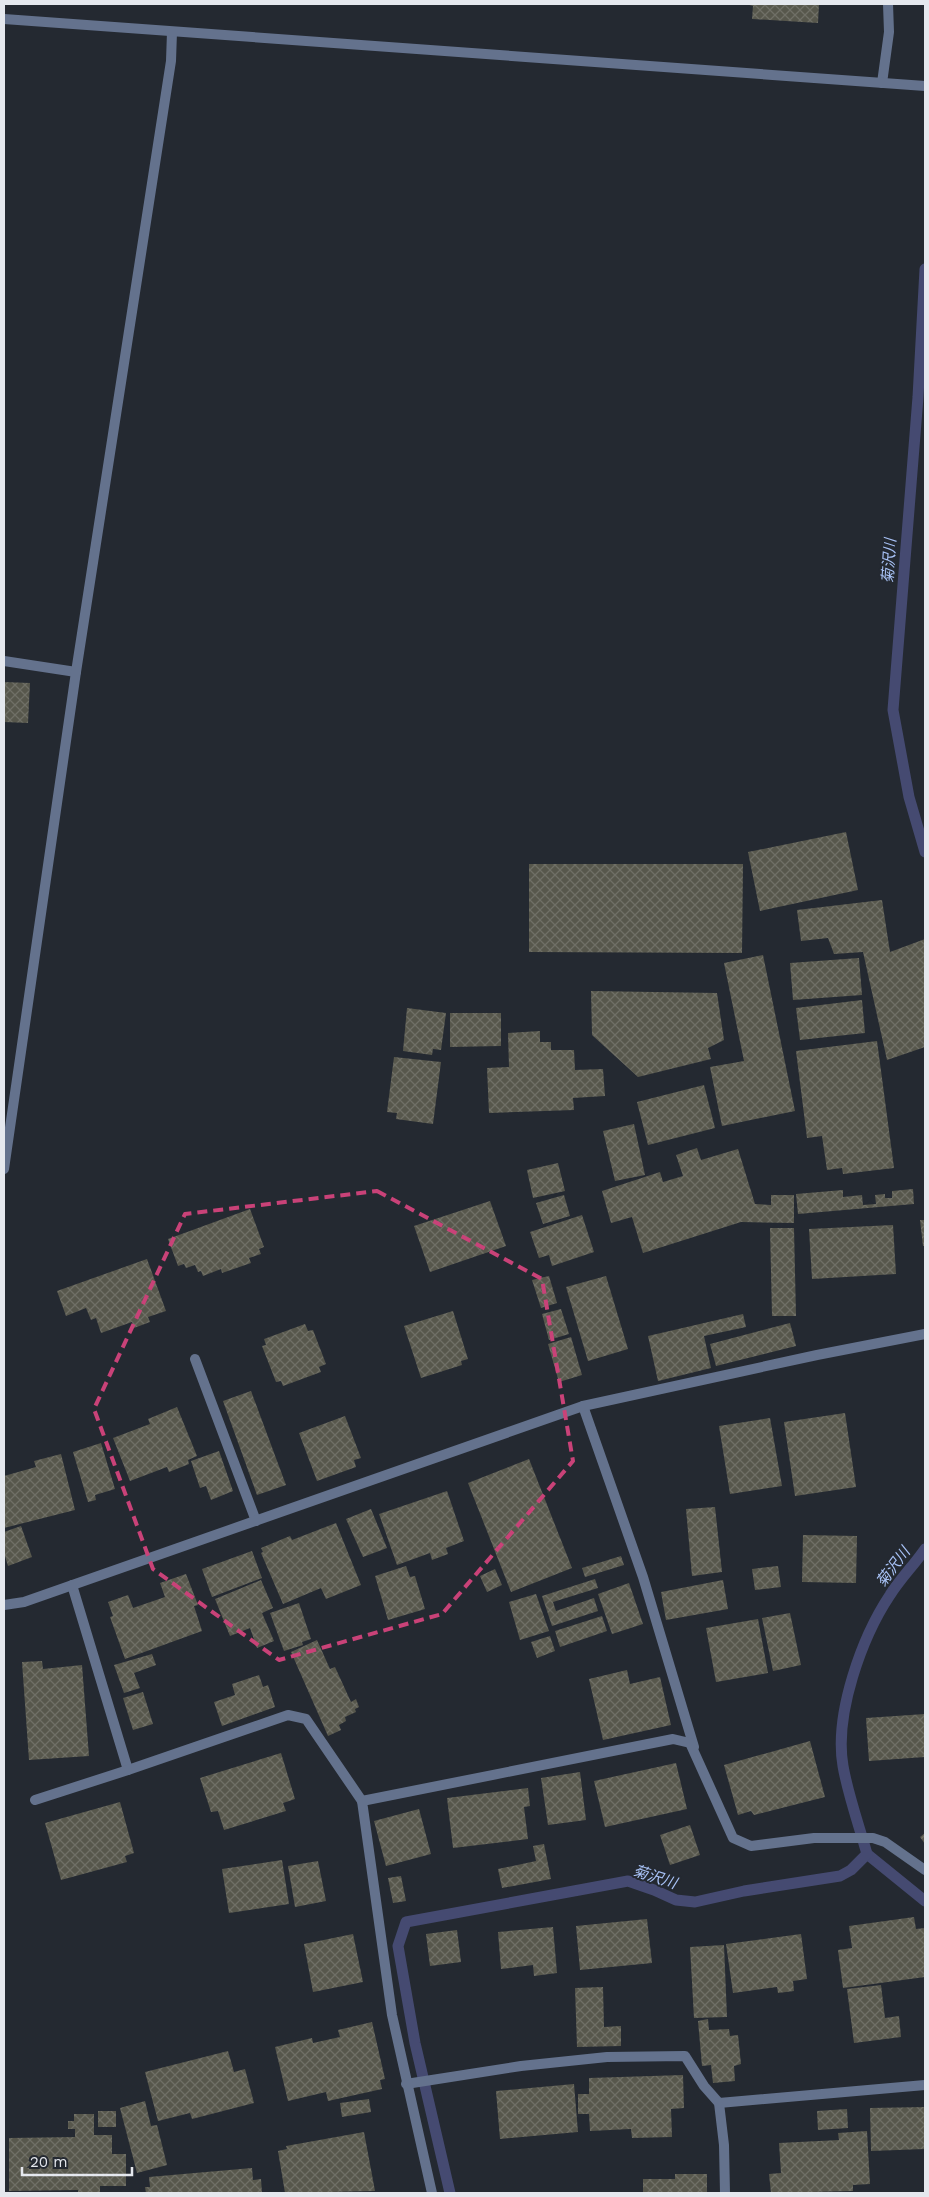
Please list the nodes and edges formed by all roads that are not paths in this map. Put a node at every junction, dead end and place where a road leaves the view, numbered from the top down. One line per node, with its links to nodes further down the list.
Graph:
1 (888, 4): 4 (street)
2 (4, 19): 3 (street)
3 (172, 32): 4 (street); 7 (street)
4 (882, 83): 5 (street)
5 (925, 86)
6 (4, 661): 7 (street)
7 (76, 672): 8 (street)
8 (4, 1169)
9 (925, 1334): 11 (street)
10 (194, 1359): 12 (street)
11 (583, 1406): 12 (street); 15 (street)
12 (256, 1522): 13 (street)
13 (72, 1585): 14 (street); 16 (street)
14 (4, 1605)
15 (696, 1755): 18 (street); 19 (street)
16 (128, 1770): 17 (street); 18 (street)
17 (35, 1800)
18 (362, 1802): 20 (street)
19 (925, 1870)
20 (406, 2084): 22 (street); 23 (street)
21 (925, 2084): 22 (street)
22 (719, 2103): 24 (street)
23 (432, 2193)
24 (725, 2193)

